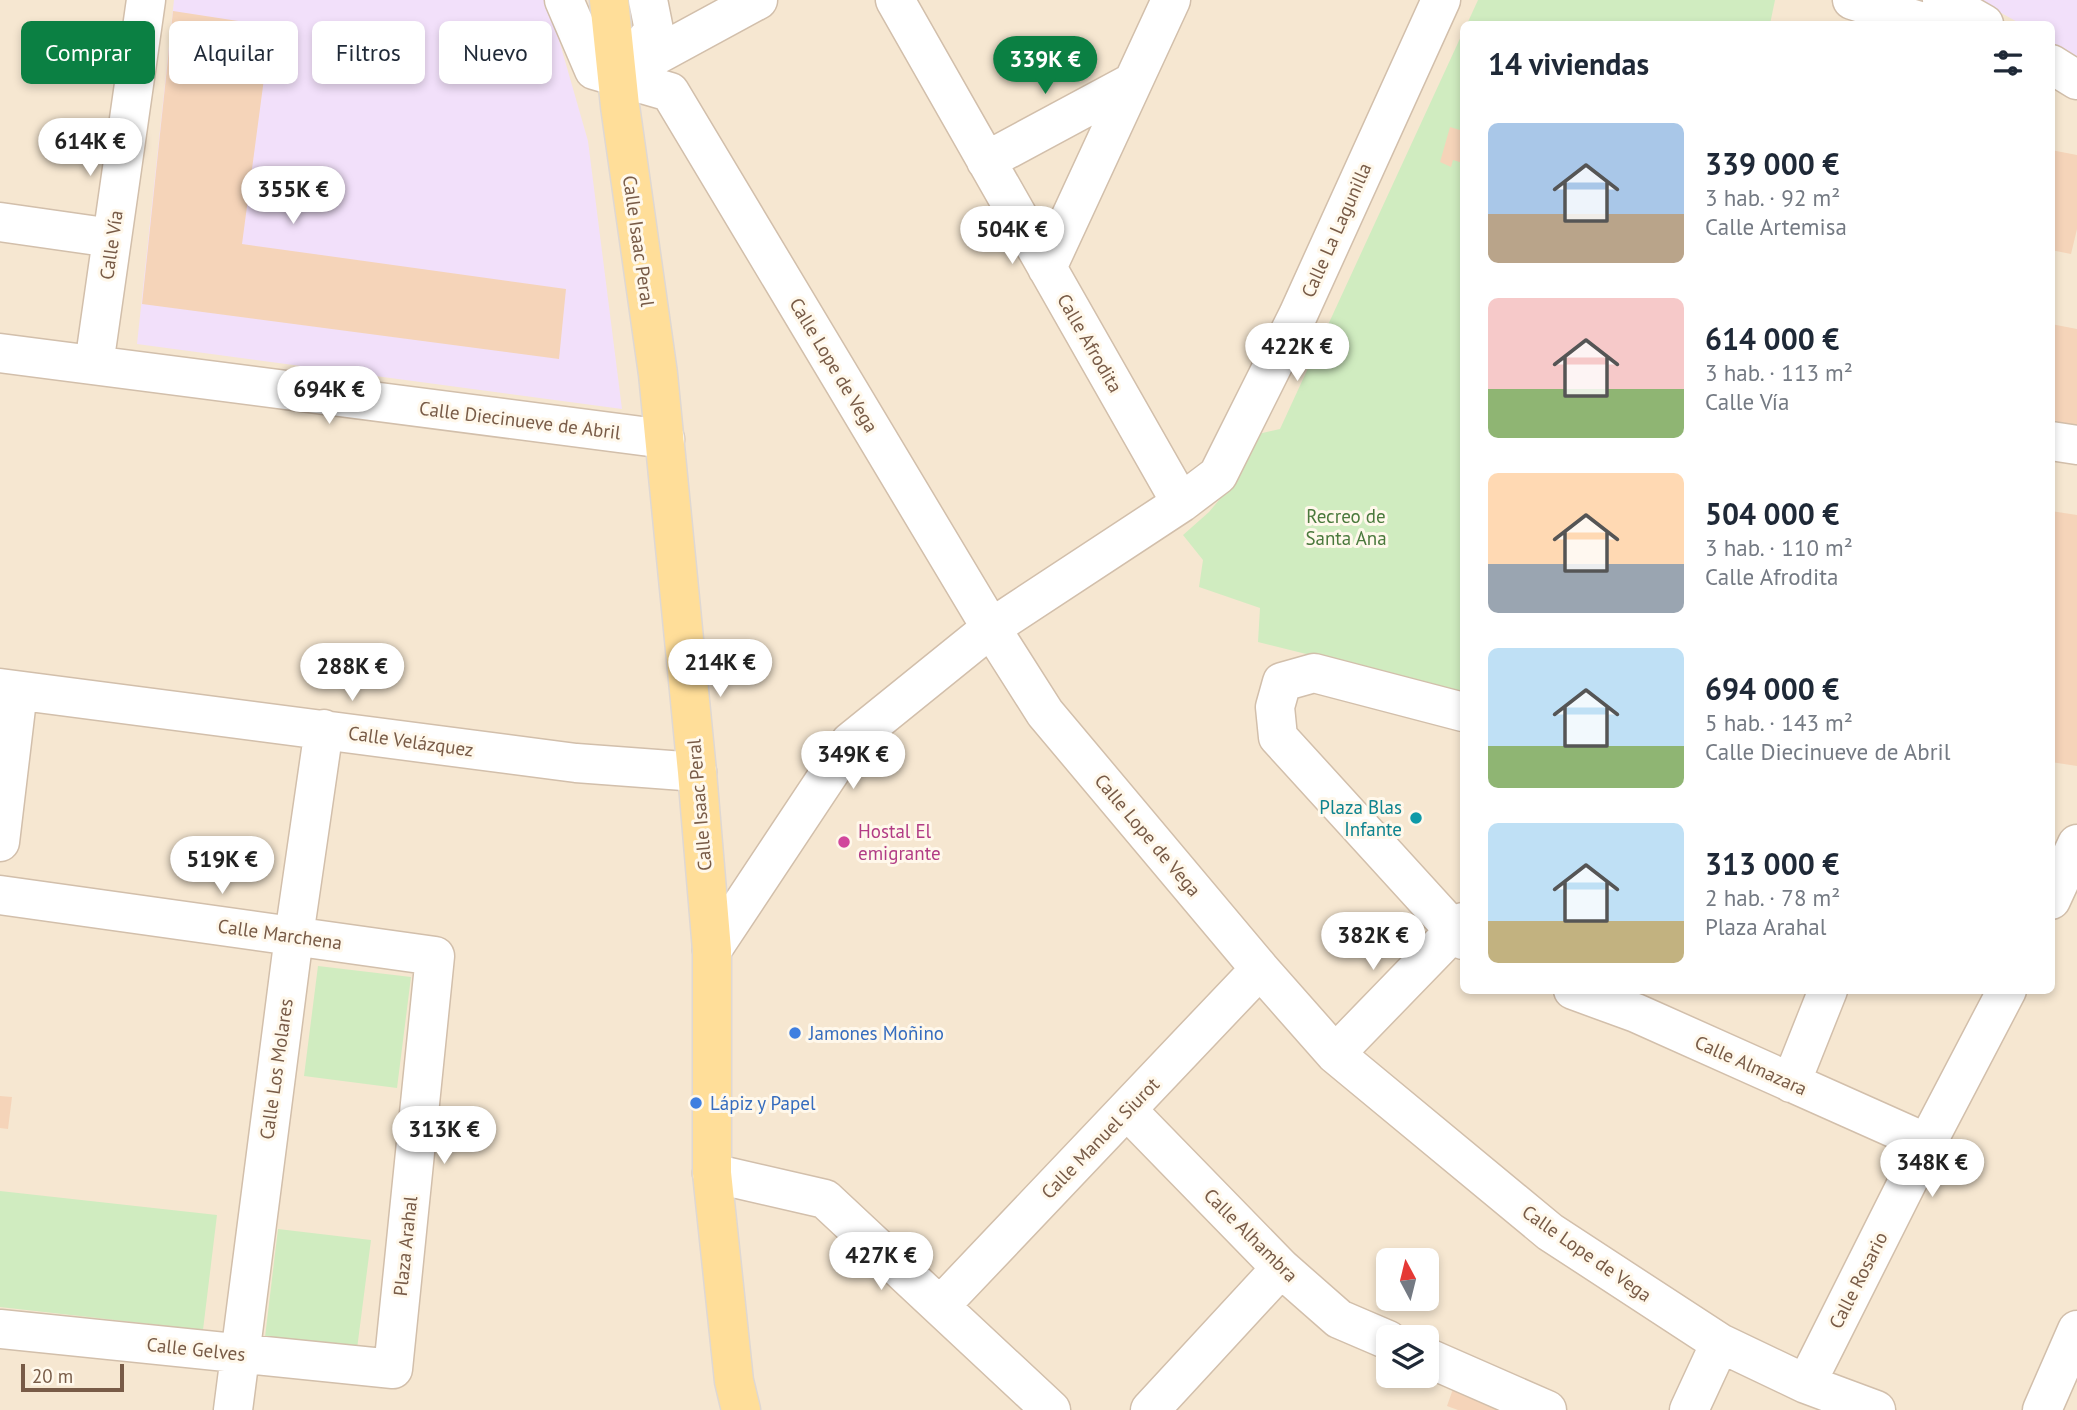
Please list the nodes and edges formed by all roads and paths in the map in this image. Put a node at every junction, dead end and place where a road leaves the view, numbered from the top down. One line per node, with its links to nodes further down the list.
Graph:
1 (146, 0): 20 (street, Calle Vía)
2 (564, 0): 15 (street)
3 (609, 0): 15 (main road, Calle Isaac Peral)
4 (648, 0): 15 (street)
5 (758, 0): 15 (street)
6 (895, 0): 18 (street, Calle Afrodita)
7 (1171, 0): 17 (street)
8 (1441, 0): 27 (street, Calle La Lagunilla)
9 (1852, 0): 11 (street)
10 (1960, 0): 13 (street)
11 (1922, 17): 12 (street)
12 (1957, 21)
13 (1986, 21)
14 (2055, 66): 16 (street)
15 (618, 76): 24 (main road, Calle Isaac Peral); 28 (street, Calle Lope de Vega)
16 (2077, 79)
17 (1131, 83): 18 (street); 21 (street)
18 (986, 160): 21 (street, Calle Afrodita)
19 (0, 222): 20 (street)
20 (112, 238): 23 (street, Calle Vía)
21 (1047, 268): 27 (street, Calle Afrodita)
22 (0, 353): 23 (street, Calle Diecinueve de Abril)
23 (94, 365): 24 (street, Calle Diecinueve de Abril)
24 (665, 439): 32 (main road, Calle Isaac Peral)
25 (2055, 442): 26 (street)
26 (2077, 445)
27 (1181, 503): 28 (street, Calle La Lagunilla)
28 (991, 628): 39 (street, Calle La Lagunilla); 41 (street, Calle Lope de Vega)
29 (9, 690): 31 (street, Calle Velázquez); 33 (street)
30 (1460, 711): 37 (street)
31 (324, 729): 32 (street, Calle Velázquez); 38 (street, Calle Los Molares)
32 (697, 772): 39 (main road, Calle Isaac Peral)
33 (0, 842)
34 (2066, 852): 35 (street)
35 (2055, 887)
36 (0, 895): 38 (street, Calle Marchena)
37 (1460, 931): 46 (street)
38 (294, 936): 40 (street, Calle Marchena); 57 (street, Calle Los Molares)
39 (712, 950): 50 (main road, Calle Isaac Peral)
40 (435, 956): 59 (street, Plaza Arahal)
41 (1260, 969): 46 (street, Calle Lope de Vega); 48 (street, Calle Manuel Siurot)
42 (1595, 994): 45 (street, Calle Almazara)
43 (1826, 994): 47 (street)
44 (2004, 994): 49 (street, Calle Rosario)
45 (1640, 1002): 47 (street, Calle Almazara)
46 (1335, 1054): 56 (street, Calle Lope de Vega)
47 (1791, 1083): 49 (street, Calle Almazara)
48 (1127, 1110): 51 (street, Calle Alhambra); 52 (street, Calle Manuel Siurot)
49 (1927, 1143): 60 (street, Calle Rosario)
50 (712, 1173): 52 (street); 63 (main road, Calle Isaac Peral)
51 (1281, 1268): 55 (street, Calle Alhambra); 65 (street)
52 (940, 1306): 64 (street)
53 (0, 1329): 57 (street, Calle Gelves)
54 (2077, 1330): 68 (street)
55 (1376, 1335)
56 (1720, 1343): 60 (street, Calle Lope de Vega); 66 (street)
57 (239, 1354): 59 (street, Calle Gelves); 62 (street, Calle Los Molares)
58 (1439, 1363): 61 (street)
59 (393, 1369)
60 (1806, 1384): 67 (street, Calle Lope de Vega)
61 (1543, 1409)
62 (233, 1410)
63 (741, 1410)
64 (1051, 1410)
65 (1150, 1410)
66 (1689, 1410)
67 (1876, 1410)
68 (2042, 1410)

